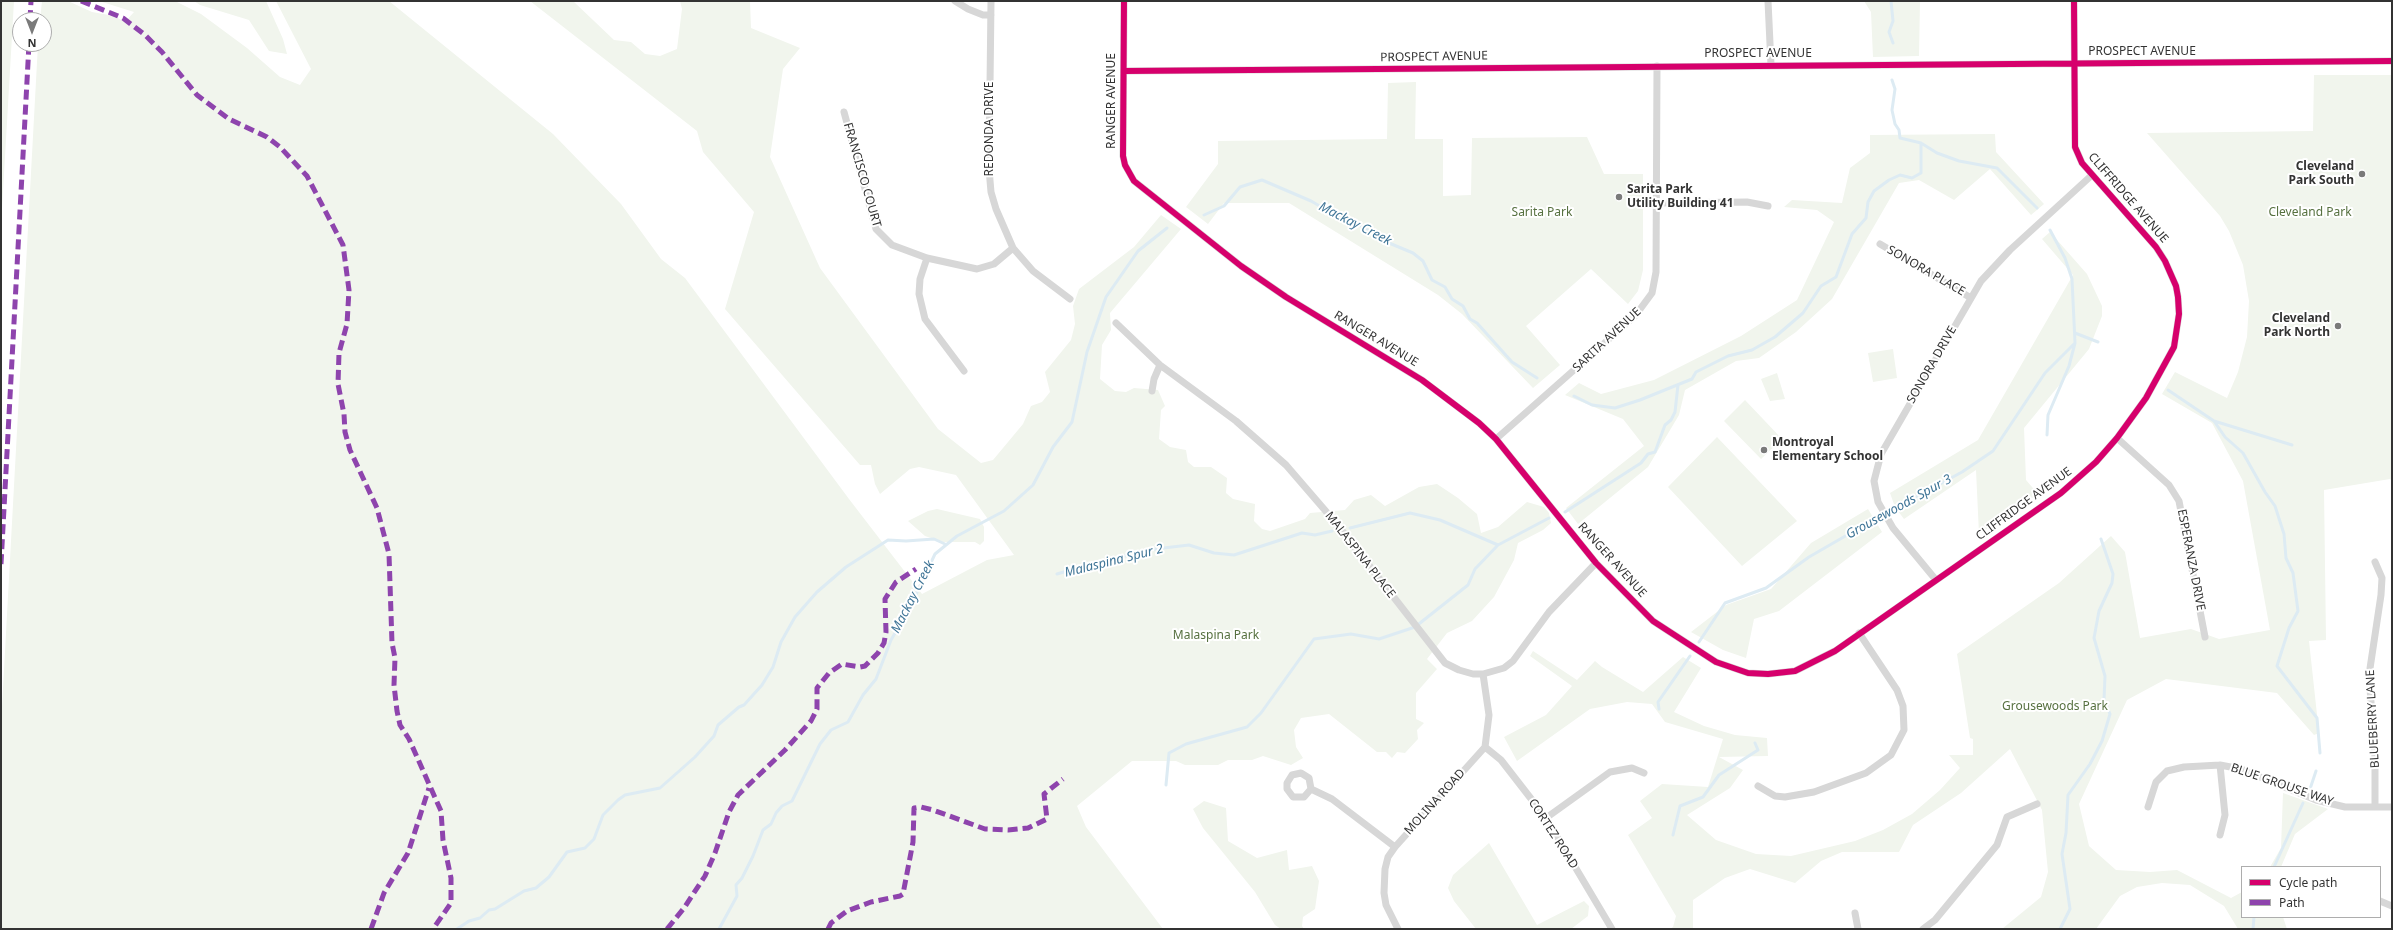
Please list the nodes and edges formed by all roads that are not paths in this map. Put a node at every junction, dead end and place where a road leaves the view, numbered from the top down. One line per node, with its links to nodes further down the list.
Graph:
1 (955, 1): 6 (street)
2 (991, 1): 6 (street, REDONDA DRIVE)
3 (1124, 1): 11 (street, RANGER AVENUE)
4 (1768, 1): 9 (street)
5 (2074, 1): 8 (street, CLIFFRIDGE AVENUE)
6 (991, 15): 17 (street, REDONDA DRIVE)
7 (2392, 61): 8 (street, PROSPECT AVENUE)
8 (2074, 63): 9 (street, PROSPECT AVENUE); 13 (street, CLIFFRIDGE AVENUE)
9 (1771, 65): 10 (street, PROSPECT AVENUE)
10 (1657, 66): 11 (street, PROSPECT AVENUE); 14 (street, SARITA AVENUE)
11 (1124, 71): 26 (street, RANGER AVENUE)
12 (844, 112): 18 (street, FRANCISCO COURT)
13 (2092, 175): 19 (street, SONORA DRIVE); 25 (street, CLIFFRIDGE AVENUE)
14 (1656, 203): 15 (street); 26 (street, SARITA AVENUE)
15 (1768, 206)
16 (1880, 244): 19 (street, SONORA PLACE)
17 (1013, 248): 18 (street, FRANCISCO COURT); 20 (street, REDONDA DRIVE)
18 (927, 258): 23 (street)
19 (1971, 298): 29 (street, SONORA DRIVE)
20 (1070, 299)
21 (1116, 323): 22 (street, MALASPINA PLACE)
22 (1160, 364): 24 (street); 33 (street, MALASPINA PLACE)
23 (964, 371)
24 (1152, 391)
25 (2117, 438): 29 (street, CLIFFRIDGE AVENUE); 31 (street, ESPERANZA DRIVE)
26 (1496, 439): 28 (street, RANGER AVENUE)
27 (2375, 562): 40 (street, BLUEBERRY LANE)
28 (1596, 563): 32 (street, RANGER AVENUE); 33 (street, MALASPINA PLACE)
29 (1936, 580): 30 (street, CLIFFRIDGE AVENUE)
30 (1859, 633): 32 (street, CLIFFRIDGE AVENUE); 37 (street)
31 (2204, 637)
32 (1716, 662)
33 (1483, 674): 34 (street)
34 (1485, 747): 43 (street, CORTEZ ROAD); 45 (street, MOLINA ROAD)
35 (2220, 765): 40 (street, BLUE GROUSE WAY); 42 (street, BLUE GROUSE WAY); 44 (street)
36 (1644, 773): 43 (street)
37 (1758, 786)
38 (1311, 789): 45 (street)
39 (2037, 804): 52 (street)
40 (2375, 807): 41 (street, BLUE GROUSE WAY)
41 (2392, 807)
42 (2148, 808)
43 (1546, 818): 50 (street, CORTEZ ROAD)
44 (2220, 835)
45 (1395, 847): 49 (street, MOLINA ROAD)
46 (2381, 902): 47 (street)
47 (2392, 906)
48 (1855, 913): 51 (street)
49 (1398, 929)
50 (1612, 929)
51 (1858, 929)
52 (1923, 929)

